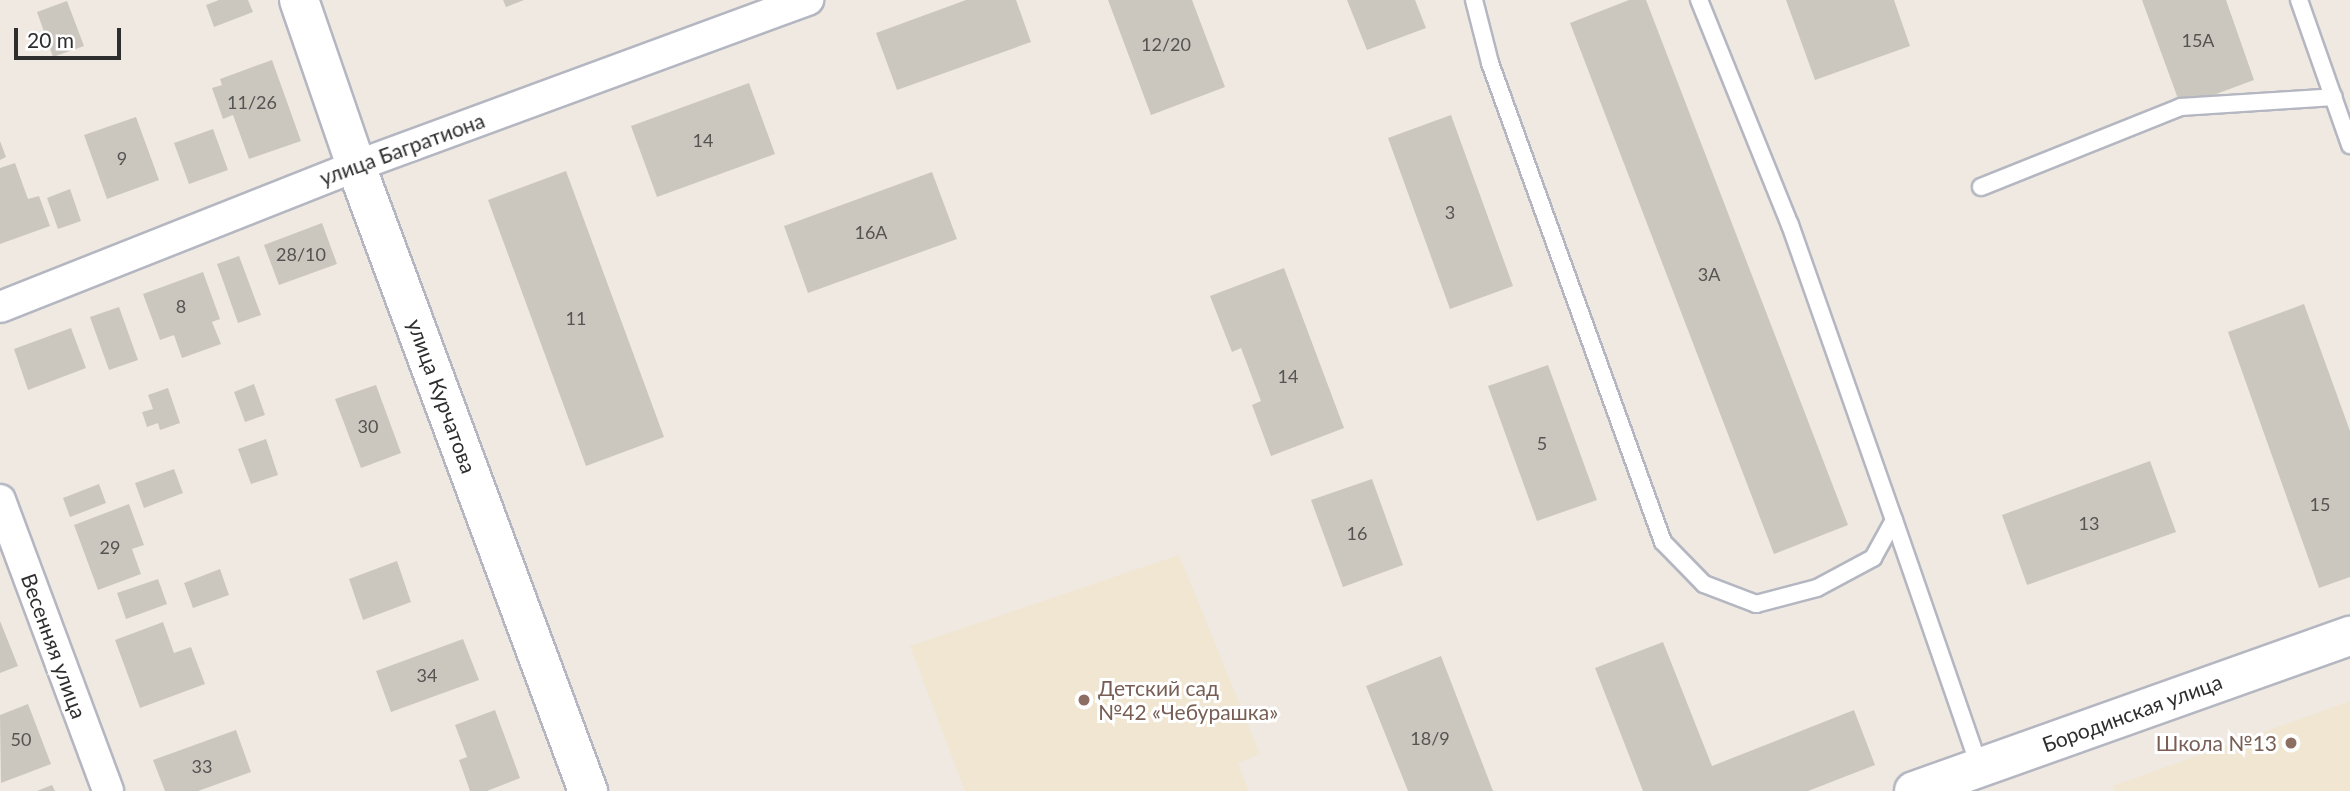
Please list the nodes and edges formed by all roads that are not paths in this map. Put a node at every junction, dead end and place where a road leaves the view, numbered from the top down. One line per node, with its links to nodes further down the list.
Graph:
1 (299, 0): 8 (street, улица Курчатова)
2 (808, 0): 8 (street, улица Багратиона)
3 (1474, 0): 12 (lane)
4 (1699, 0): 12 (lane)
5 (2299, 0): 6 (lane)
6 (2334, 96): 7 (lane); 9 (lane)
7 (2350, 145)
8 (356, 166): 10 (street, улица Багратиона); 16 (street, улица Курчатова)
9 (1981, 187)
10 (0, 307)
11 (0, 500): 15 (street, Весенняя улица)
12 (1894, 520): 14 (lane)
13 (2350, 636): 14 (street, Бородинская улица)
14 (1980, 768): 17 (street, Бородинская улица)
15 (108, 791)
16 (588, 791)
17 (1914, 791)

